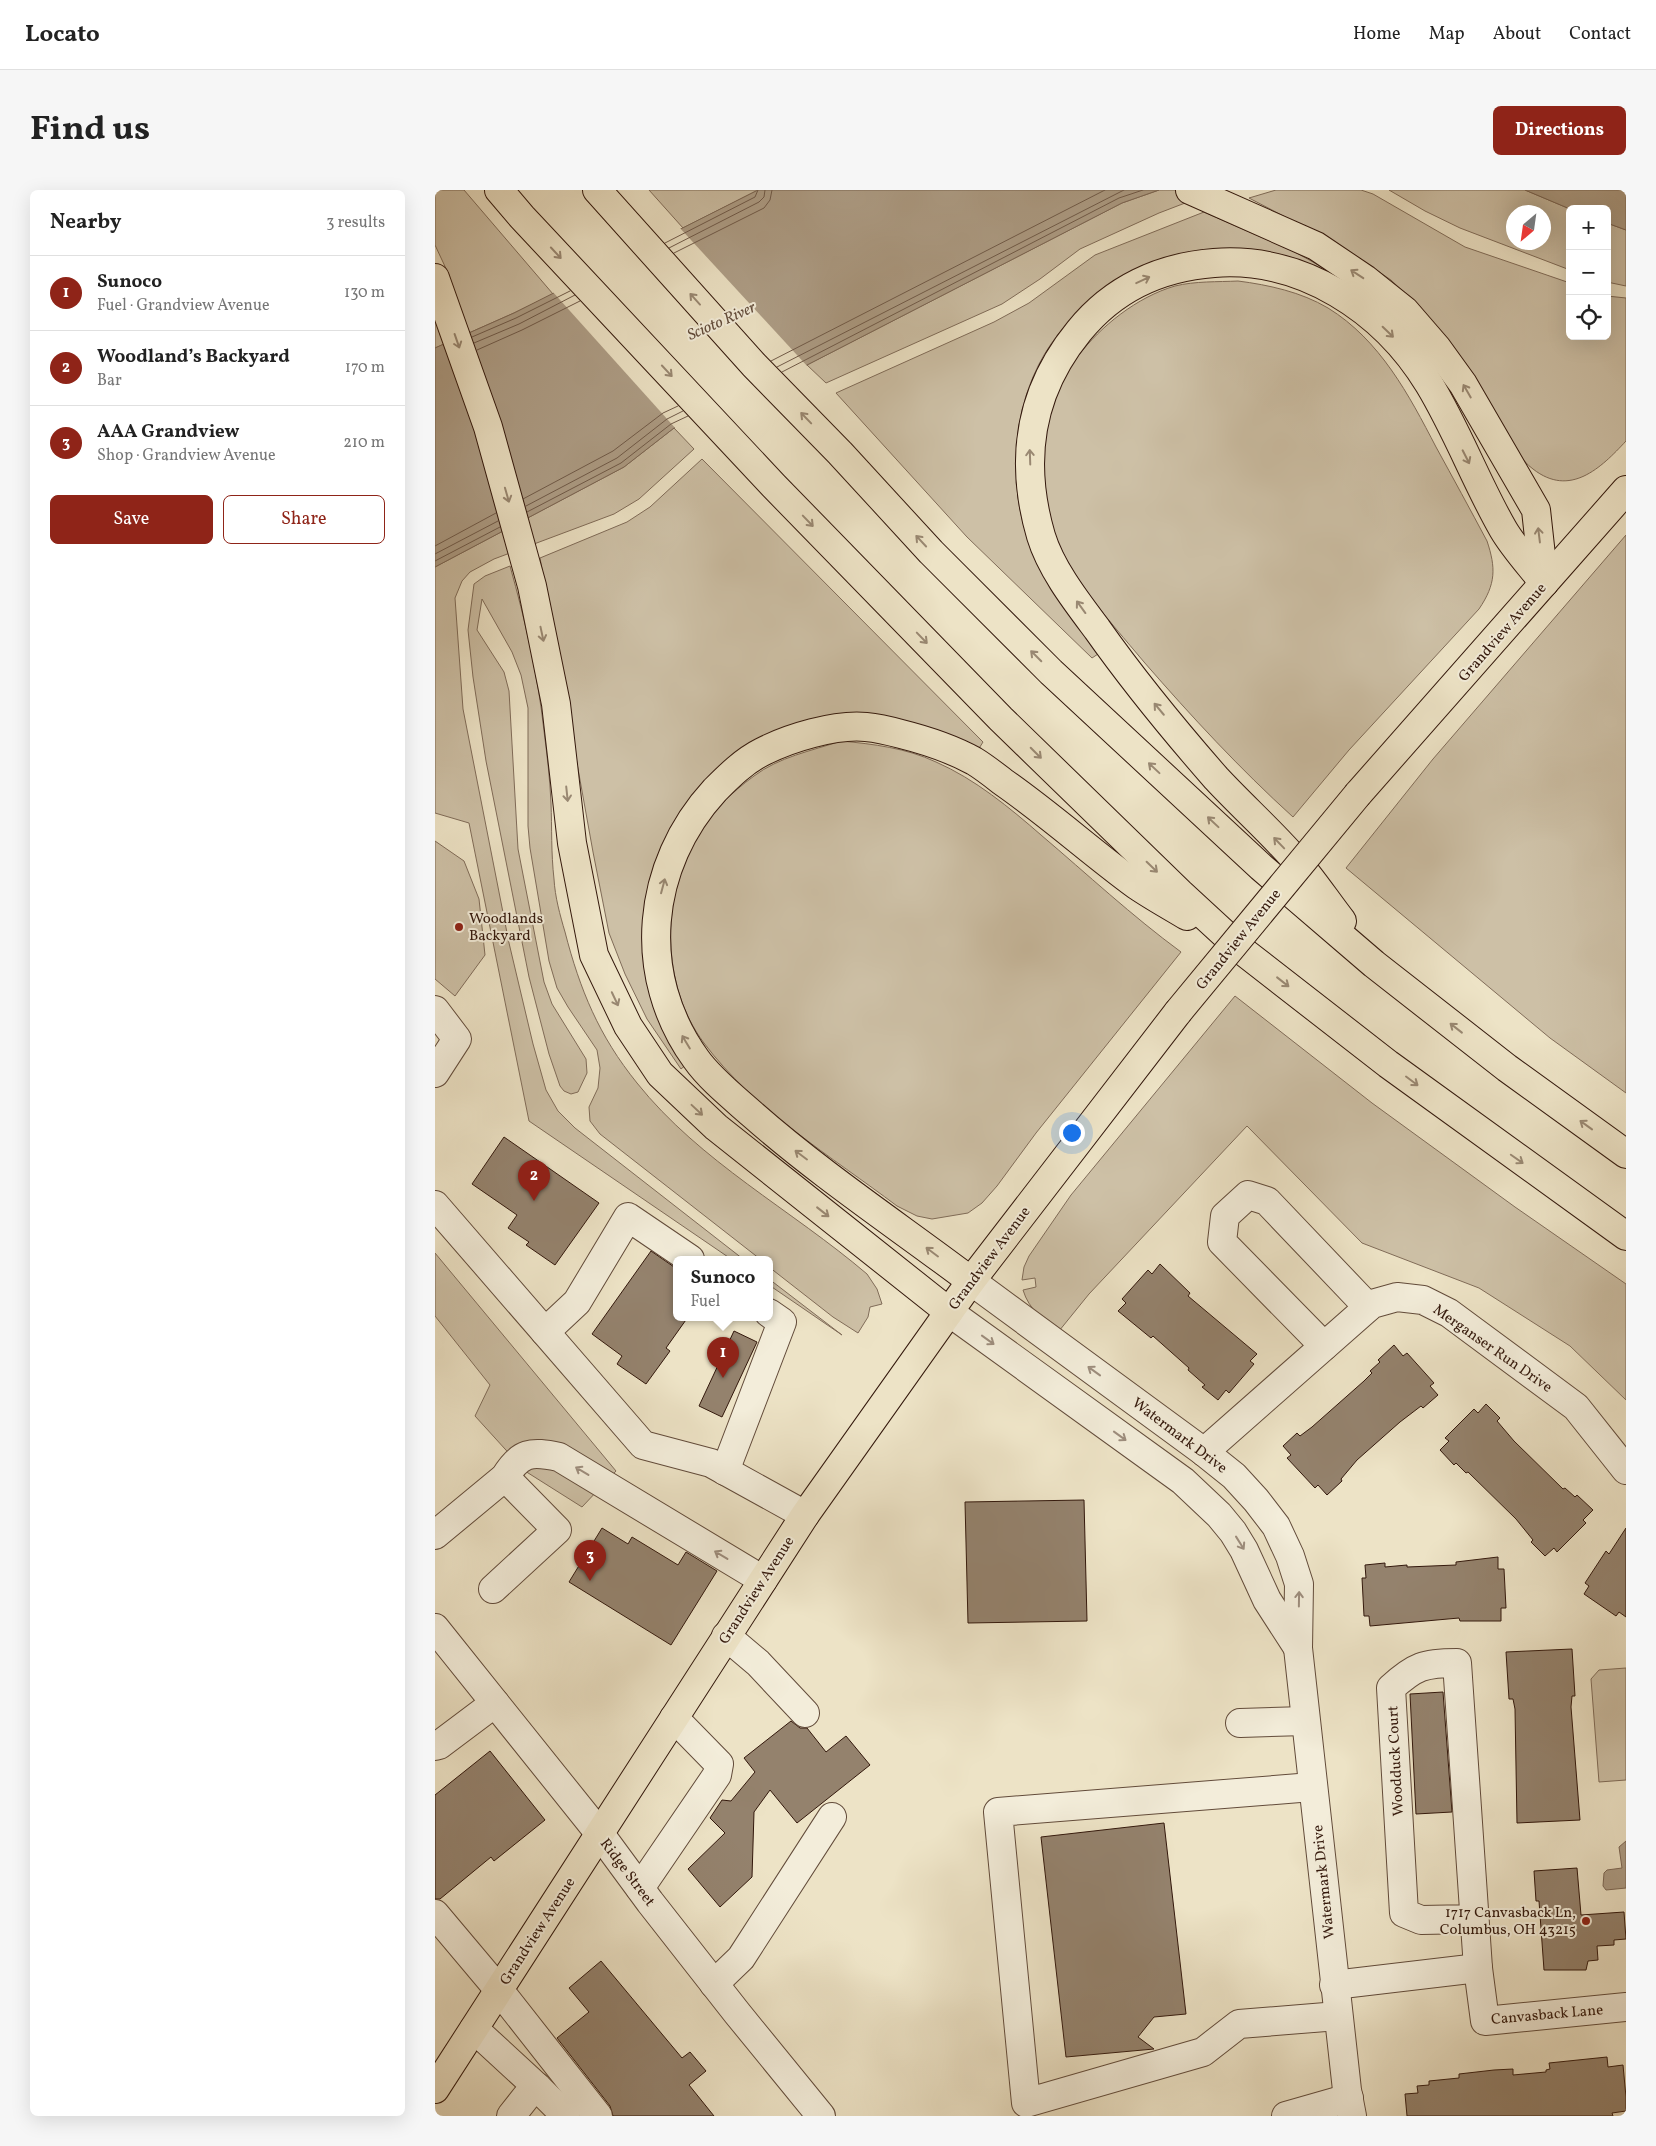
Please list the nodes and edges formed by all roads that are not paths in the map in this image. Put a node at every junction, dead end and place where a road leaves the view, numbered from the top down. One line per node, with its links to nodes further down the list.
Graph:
1 (499, 190): 7 (main road, one-way to 7)
2 (597, 190): 8 (main road, one-way to 2)
3 (1190, 190): 6 (main road, one-way to 3)
4 (435, 278): 17 (main road, one-way to 17)
5 (1626, 490): 6 (main road, Grandview Avenue)
6 (1545, 583): 8 (main road, one-way to 6); 15 (main road, Grandview Avenue, bridge)
7 (1244, 952): 13 (main road, one-way to 13); 15 (main road, one-way to 7)
8 (1374, 964): 11 (main road, one-way to 8)
9 (435, 1010): 10 (street)
10 (435, 1073)
11 (1626, 1154)
12 (435, 1205): 19 (street)
13 (1626, 1236)
14 (686, 1256): 19 (street)
15 (971, 1281): 17 (main road, Grandview Avenue); 21 (street, Watermark Drive, one-way to 15)
16 (1368, 1307): 20 (street, Merganser Run Drive); 20 (street); 22 (street, Merganser Run Drive)
17 (949, 1312): 25 (main road, Grandview Avenue); 31 (street, Watermark Drive, one-way to 31)
18 (773, 1316): 23 (street)
19 (545, 1332): 23 (street)
20 (1324, 1346): 21 (street, Merganser Run Drive)
21 (1204, 1452): 31 (street, Watermark Drive, one-way to 21)
22 (1626, 1470)
23 (725, 1471): 25 (street)
24 (505, 1477): 26 (street); 27 (street, one-way to 24); 28 (street)
25 (805, 1515): 27 (main road, Grandview Avenue)
26 (435, 1535)
27 (763, 1580): 30 (main road, Grandview Avenue)
28 (493, 1589)
29 (435, 1628): 32 (street, Ridge Street)
30 (726, 1636): 33 (street); 34 (main road, Grandview Avenue)
31 (1298, 1648): 35 (street, Watermark Drive)
32 (495, 1704): 37 (street); 40 (street, Ridge Street)
33 (805, 1713)
34 (674, 1718): 40 (main road, Grandview Avenue); 41 (street)
35 (1305, 1721): 36 (street); 38 (street, Watermark Drive)
36 (1240, 1723)
37 (435, 1746)
38 (1312, 1787): 46 (street, Watermark Drive); 49 (street)
39 (832, 1817): 45 (street)
40 (600, 1834): 41 (street, Ridge Street); 47 (main road, Grandview Avenue)
41 (640, 1888): 45 (street, Ridge Street)
42 (435, 1914): 47 (street)
43 (1474, 1919): 43 (street, Woodduck Court); 44 (street, Woodduck Court)
44 (1478, 1968): 46 (street); 48 (street, Canvasback Lane)
45 (714, 1984): 57 (street, Ridge Street)
46 (1334, 1985): 49 (street, Watermark Drive)
47 (499, 1990): 50 (main road, Grandview Avenue); 56 (street)
48 (1626, 2007)
49 (1338, 2016): 53 (street, Watermark Drive)
50 (474, 2029): 51 (street); 52 (main road, Grandview Avenue)
51 (537, 2087): 54 (street); 55 (street)
52 (435, 2089)
53 (1350, 2107): 58 (street)
54 (511, 2116)
55 (565, 2116)
56 (598, 2116)
57 (821, 2116)
58 (1286, 2116)

